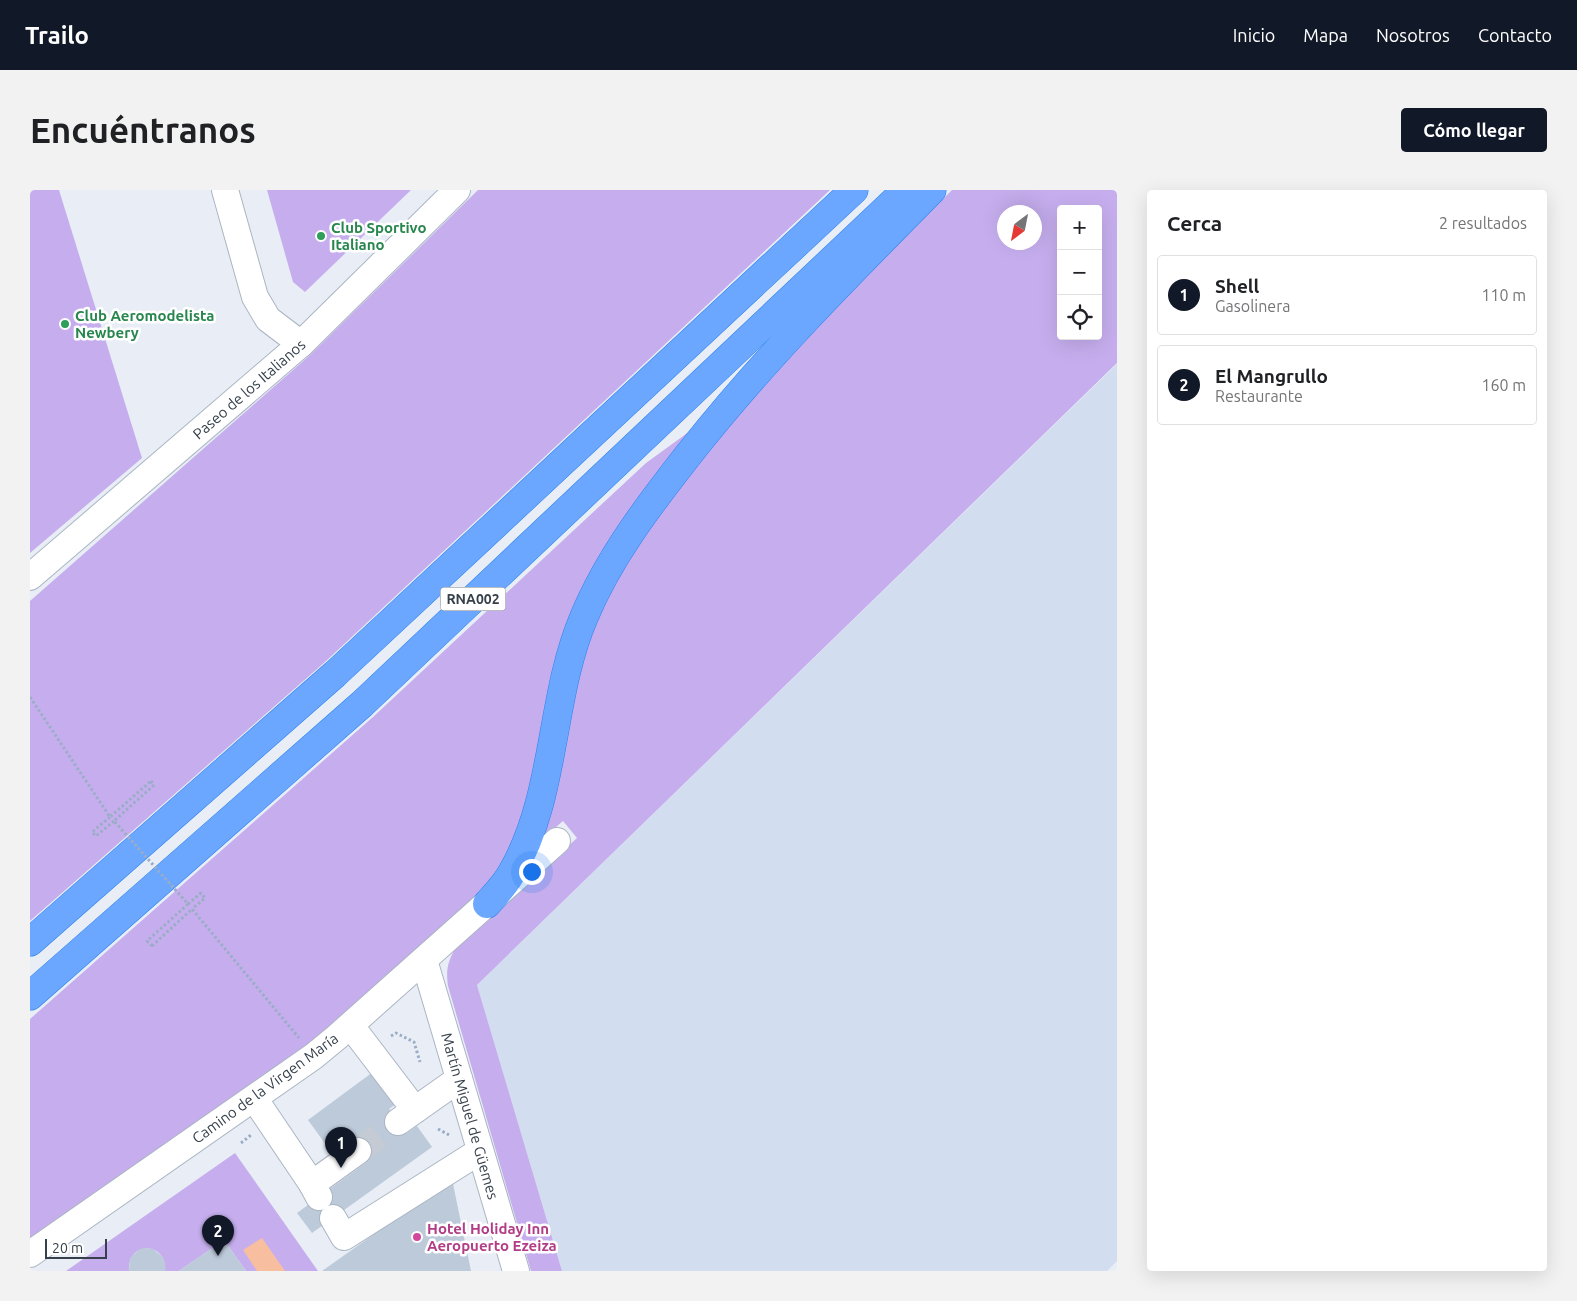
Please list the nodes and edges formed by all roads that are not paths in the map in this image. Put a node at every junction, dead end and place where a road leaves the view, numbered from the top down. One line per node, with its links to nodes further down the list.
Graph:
1 (225, 190): 6 (street)
2 (457, 190): 6 (street, Paseo de los Italianos)
3 (854, 190): 10 (highway, RNA002)
4 (906, 190): 12 (highway, RNA002)
5 (932, 190): 9 (highway)
6 (301, 344): 7 (street, Paseo de los Italianos)
7 (30, 577)
8 (558, 841): 9 (street, Camino de la Virgen María)
9 (487, 904): 11 (street, Camino de la Virgen María)
10 (30, 942)
11 (424, 960): 13 (street, Camino de la Virgen María); 14 (street, Martín Miguel de Güemes)
12 (30, 996)
13 (351, 1026): 14 (street); 15 (street, Camino de la Virgen María)
14 (459, 1079): 17 (street, Martín Miguel de Güemes)
15 (254, 1098): 18 (street); 19 (street, Camino de la Virgen María)
16 (358, 1151): 18 (street)
17 (480, 1151): 18 (street); 22 (street, Martín Miguel de Güemes)
18 (322, 1200)
19 (30, 1254)
20 (30, 1258): 21 (street)
21 (38, 1271)
22 (516, 1271)

